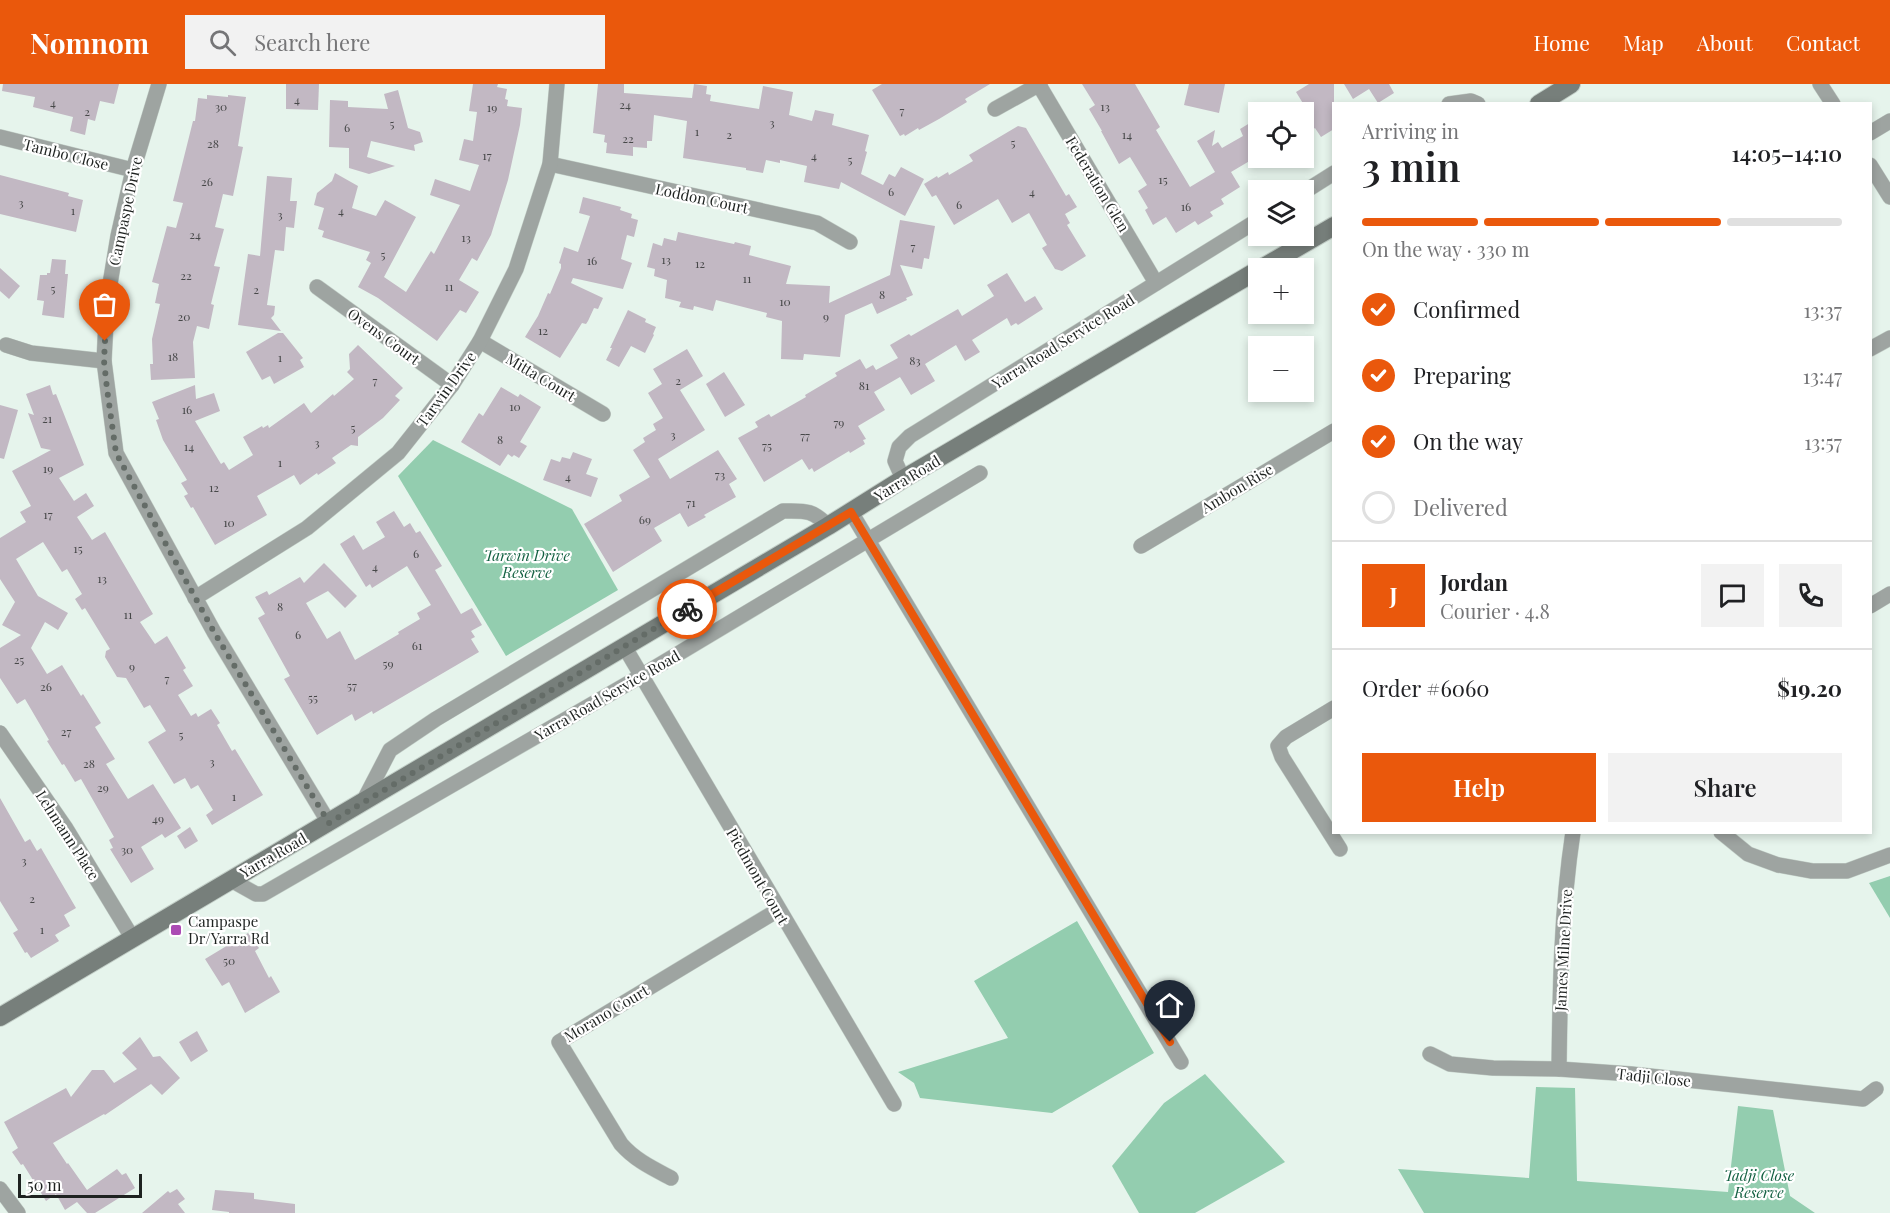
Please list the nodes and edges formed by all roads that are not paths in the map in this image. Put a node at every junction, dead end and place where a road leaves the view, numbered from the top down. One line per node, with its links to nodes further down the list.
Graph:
1 (159, 84): 14 (street, Campaspe Drive)
2 (557, 84): 12 (street, Tarwin Drive)
3 (1039, 84): 8 (street, Federation Glen); 23 (street, Federation Glen)
4 (1571, 84): 6 (main road)
5 (1820, 84): 7 (street)
6 (1542, 102)
7 (1832, 102)
8 (995, 109)
9 (1890, 121): 10 (street)
10 (1872, 132)
11 (0, 137): 14 (street, Tambo Close)
12 (550, 165): 20 (street, Loddon Court); 26 (street, Tarwin Drive)
13 (1872, 168): 17 (street)
14 (133, 170): 29 (street, Campaspe Drive)
15 (1332, 174): 16 (street)
16 (1314, 186)
17 (1890, 197)
18 (1248, 226): 23 (street, Yarra Road Service Road)
19 (1332, 227): 21 (main road, Yarra Road)
20 (850, 242)
21 (1279, 258)
22 (1248, 276): 34 (main road, Yarra Road)
23 (1156, 283): 34 (street, Yarra Road Service Road)
24 (317, 287): 30 (street, Ovens Court)
25 (1890, 338): 28 (street)
26 (480, 341): 30 (street, Tarwin Drive); 31 (street, Mitta Court)
27 (6, 345): 29 (street)
28 (1872, 348)
29 (104, 361): 40 (street, Campaspe Drive)
30 (452, 385): 40 (street, Tarwin Drive)
31 (603, 414)
32 (1332, 432): 38 (street, Ambon Rise)
33 (980, 473): 37 (street, Yarra Road Service Road)
34 (903, 479): 35 (main road, Yarra Road)
35 (851, 512): 36 (main road, Yarra Road); 37 (street)
36 (828, 526): 42 (main road, Yarra Road); 46 (street)
37 (867, 539): 43 (street, Yarra Road Service Road); 57 (street)
38 (1141, 546)
39 (1890, 594): 41 (street)
40 (195, 598): 47 (street, Campaspe Drive)
41 (1872, 605)
42 (624, 646): 43 (street, Piedmont Court); 46 (main road, Yarra Road)
43 (641, 676): 52 (street, Yarra Road Service Road); 53 (street, Piedmont Court)
44 (1332, 709): 50 (street)
45 (0, 733): 54 (street, Lehmann Place)
46 (363, 802): 47 (main road, Yarra Road)
47 (329, 823): 52 (main road, Yarra Road)
48 (1573, 834): 58 (street, James Milne Drive)
49 (1723, 834): 51 (street)
50 (1340, 849)
51 (1890, 855)
52 (231, 880): 54 (main road, Yarra Road)
53 (778, 910): 60 (street, Piedmont Court); 61 (street, Morano Court)
54 (133, 939): 55 (main road, Yarra Road)
55 (0, 1017)
56 (1430, 1054): 58 (street, Tadji Close)
57 (1182, 1062)
58 (1559, 1069): 59 (street, Tadji Close)
59 (1876, 1089)
60 (894, 1104)
61 (671, 1178)
62 (0, 1189): 63 (street)
63 (18, 1213)

